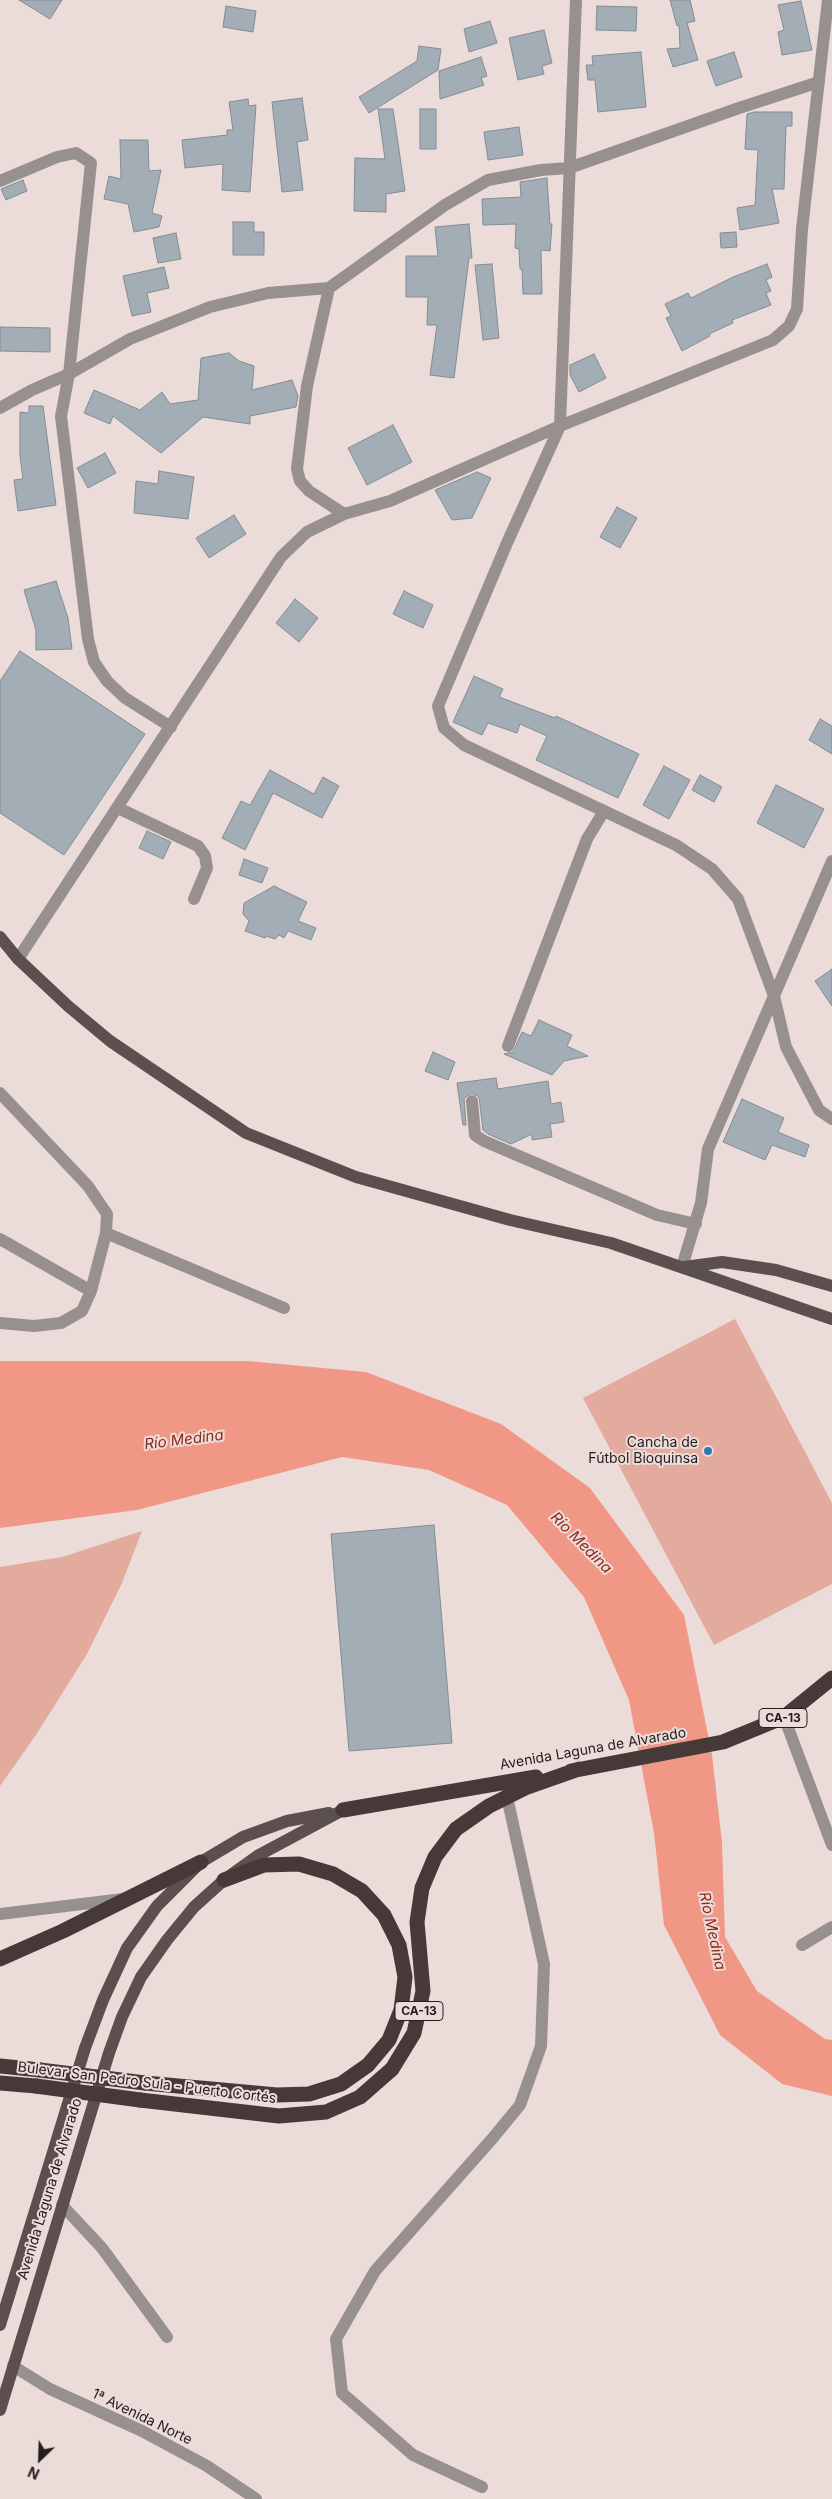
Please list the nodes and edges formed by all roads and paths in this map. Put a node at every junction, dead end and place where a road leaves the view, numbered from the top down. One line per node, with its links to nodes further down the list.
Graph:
1 (576, 0): 4 (street)
2 (828, 0): 3 (street)
3 (819, 82): 4 (street); 9 (street)
4 (569, 168): 6 (street); 9 (street)
5 (0, 182): 7 (street)
6 (329, 288): 7 (street); 10 (street)
7 (69, 374): 8 (street); 11 (street)
8 (0, 408)
9 (560, 426): 10 (street); 13 (street)
10 (344, 514): 11 (street)
11 (172, 727): 12 (street)
12 (118, 808): 15 (street); 17 (street)
13 (604, 811): 18 (street); 19 (street)
14 (832, 861): 18 (street)
15 (194, 899)
16 (0, 937): 17 (main road)
17 (18, 958): 26 (main road)
18 (774, 996): 22 (street); 23 (street)
19 (508, 1046)
20 (0, 1093): 24 (street)
21 (472, 1101): 23 (street)
22 (832, 1119)
23 (696, 1224): 26 (street)
24 (106, 1233): 28 (street); 29 (street)
25 (0, 1240): 28 (street)
26 (682, 1267): 27 (main road); 30 (main road)
27 (832, 1286)
28 (91, 1291): 31 (street)
29 (284, 1308)
30 (832, 1319)
31 (0, 1323)
32 (832, 1678): 33 (highway, Avenida Laguna de Alvarado / CA-13)
33 (784, 1718): 34 (highway, Avenida Laguna de Alvarado / CA-13); 37 (street)
34 (579, 1769): 35 (highway, Bulevar San Pedro Sula - Puerto Cortés / CA-13); 36 (highway, Avenida Laguna de Alvarado / CA-13)
35 (507, 1797): 46 (highway, Bulevar San Pedro Sula - Puerto Cortés / CA-13, bridge); 52 (street)
36 (343, 1810): 38 (main road, Avenida Laguna de Alvarado / CA-13); 39 (main road, Avenida Laguna de Alvarado)
37 (832, 1845)
38 (201, 1862): 40 (highway); 48 (main road, Avenida Laguna de Alvarado)
39 (224, 1880): 45 (highway, Bulevar San Pedro Sula - Puerto Cortés, bridge); 47 (main road, Avenida Laguna de Alvarado)
40 (126, 1898): 41 (street); 44 (highway)
41 (0, 1914)
42 (832, 1927): 43 (street)
43 (802, 1945)
44 (0, 1959)
45 (0, 2066)
46 (0, 2082)
47 (62, 2205): 49 (street); 50 (main road, Avenida Laguna de Alvarado)
48 (0, 2325)
49 (167, 2337)
50 (13, 2366): 51 (main road, Avenida Laguna de Alvarado); 53 (street, 1ª Avenida Norte)
51 (0, 2410)
52 (482, 2486)
53 (256, 2499)

